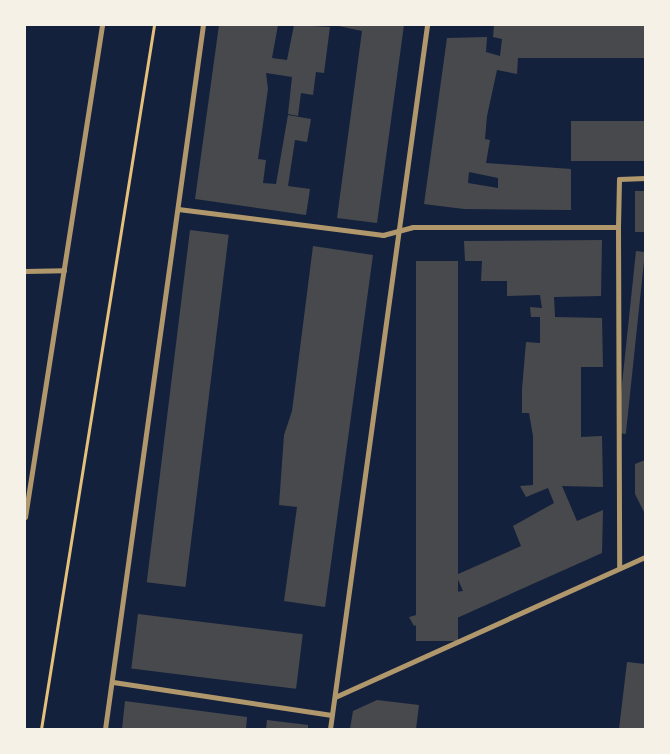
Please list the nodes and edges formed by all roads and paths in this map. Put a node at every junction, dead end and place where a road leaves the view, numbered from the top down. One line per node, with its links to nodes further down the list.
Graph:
1 (102, 25): 9 (street)
2 (154, 25): 17 (path)
3 (203, 25): 6 (street)
4 (427, 25): 8 (street)
5 (645, 178): 7 (street)
6 (178, 210): 8 (street); 14 (street)
7 (618, 227): 8 (street); 13 (street)
8 (399, 231): 15 (street)
9 (64, 270): 10 (street); 11 (street)
10 (25, 271)
11 (25, 517)
12 (645, 558): 13 (street)
13 (619, 568): 15 (street)
14 (113, 682): 16 (street); 18 (street)
15 (335, 697): 16 (street)
16 (332, 715): 19 (street)
17 (41, 729)
18 (105, 729)
19 (330, 729)

